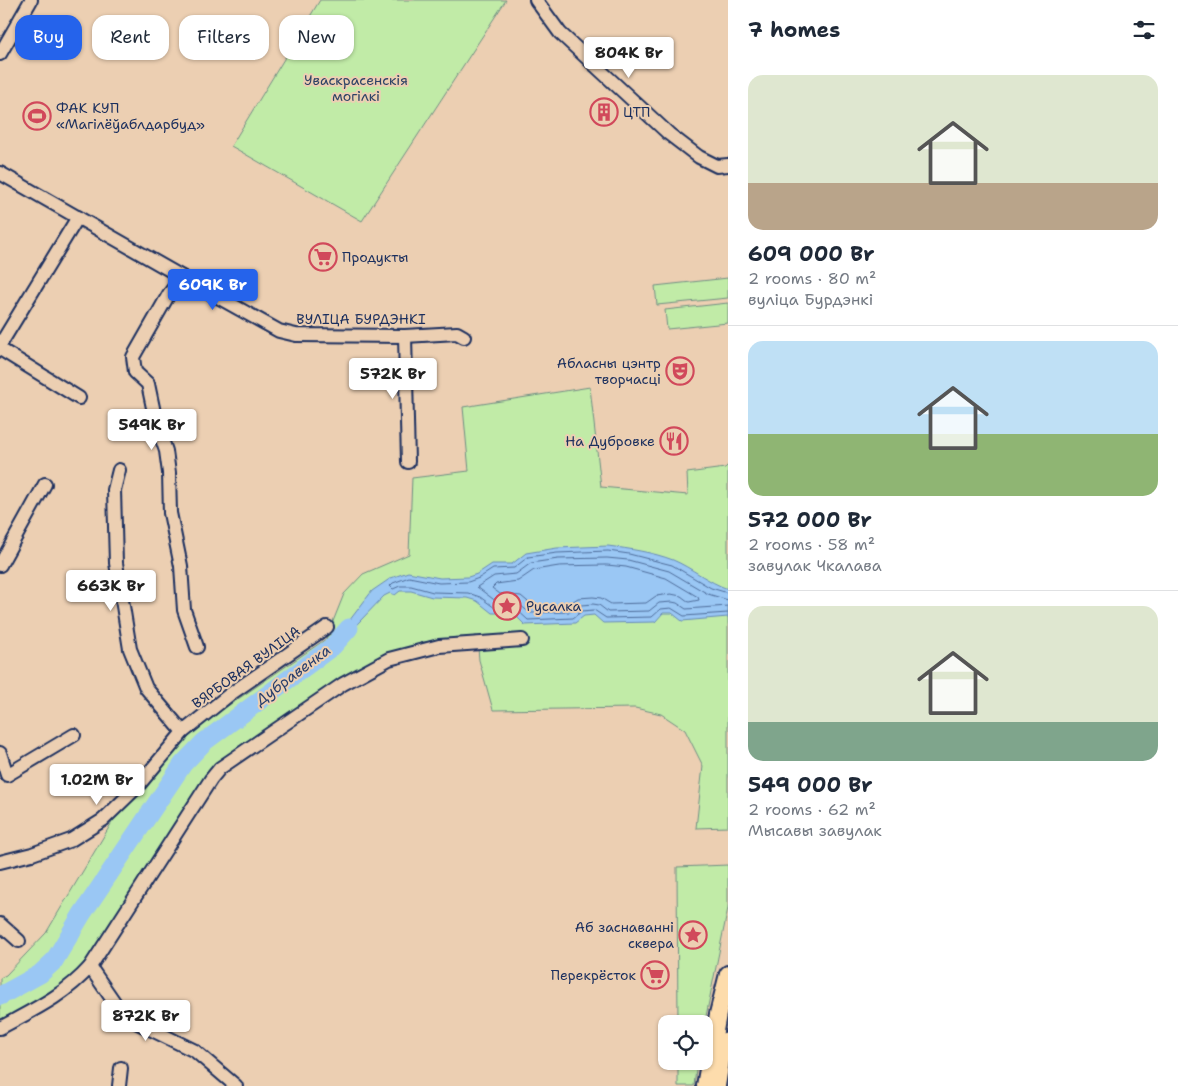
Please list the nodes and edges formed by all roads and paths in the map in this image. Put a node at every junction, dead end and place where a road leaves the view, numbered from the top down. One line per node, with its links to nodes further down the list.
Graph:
1 (31, 0): 3 (street)
2 (536, 0): 4 (street)
3 (0, 54)
4 (722, 165)
5 (0, 173): 6 (street, ВУЛІЦА БУРДЭНКІ)
6 (78, 217): 7 (street, ВУЛІЦА БУРДЭНКІ); 10 (street)
7 (182, 277): 8 (street, ВУЛІЦА БУРДЭНКІ); 18 (street)
8 (405, 336): 9 (street, ВУЛІЦА БУРДЭНКІ); 12 (street)
9 (464, 337)
10 (0, 347): 11 (street)
11 (79, 398)
12 (408, 462)
13 (119, 470): 19 (street)
14 (45, 484): 15 (street)
15 (0, 566)
16 (327, 627): 19 (street, ВЯРБОВАЯ ВУЛІЦА)
17 (522, 640): 25 (street)
18 (197, 647)
19 (182, 732): 22 (street, ВЯРБОВАЯ ВУЛІЦА)
20 (74, 736): 21 (street)
21 (0, 753)
22 (1, 857)
23 (0, 924): 24 (street)
24 (19, 941)
25 (90, 967): 28 (street); 31 (street)
26 (728, 974): 32 (main road)
27 (728, 1016): 33 (main road)
28 (0, 1028)
29 (121, 1068): 30 (street)
30 (119, 1086)
31 (236, 1086)
32 (705, 1086)
33 (717, 1086)

